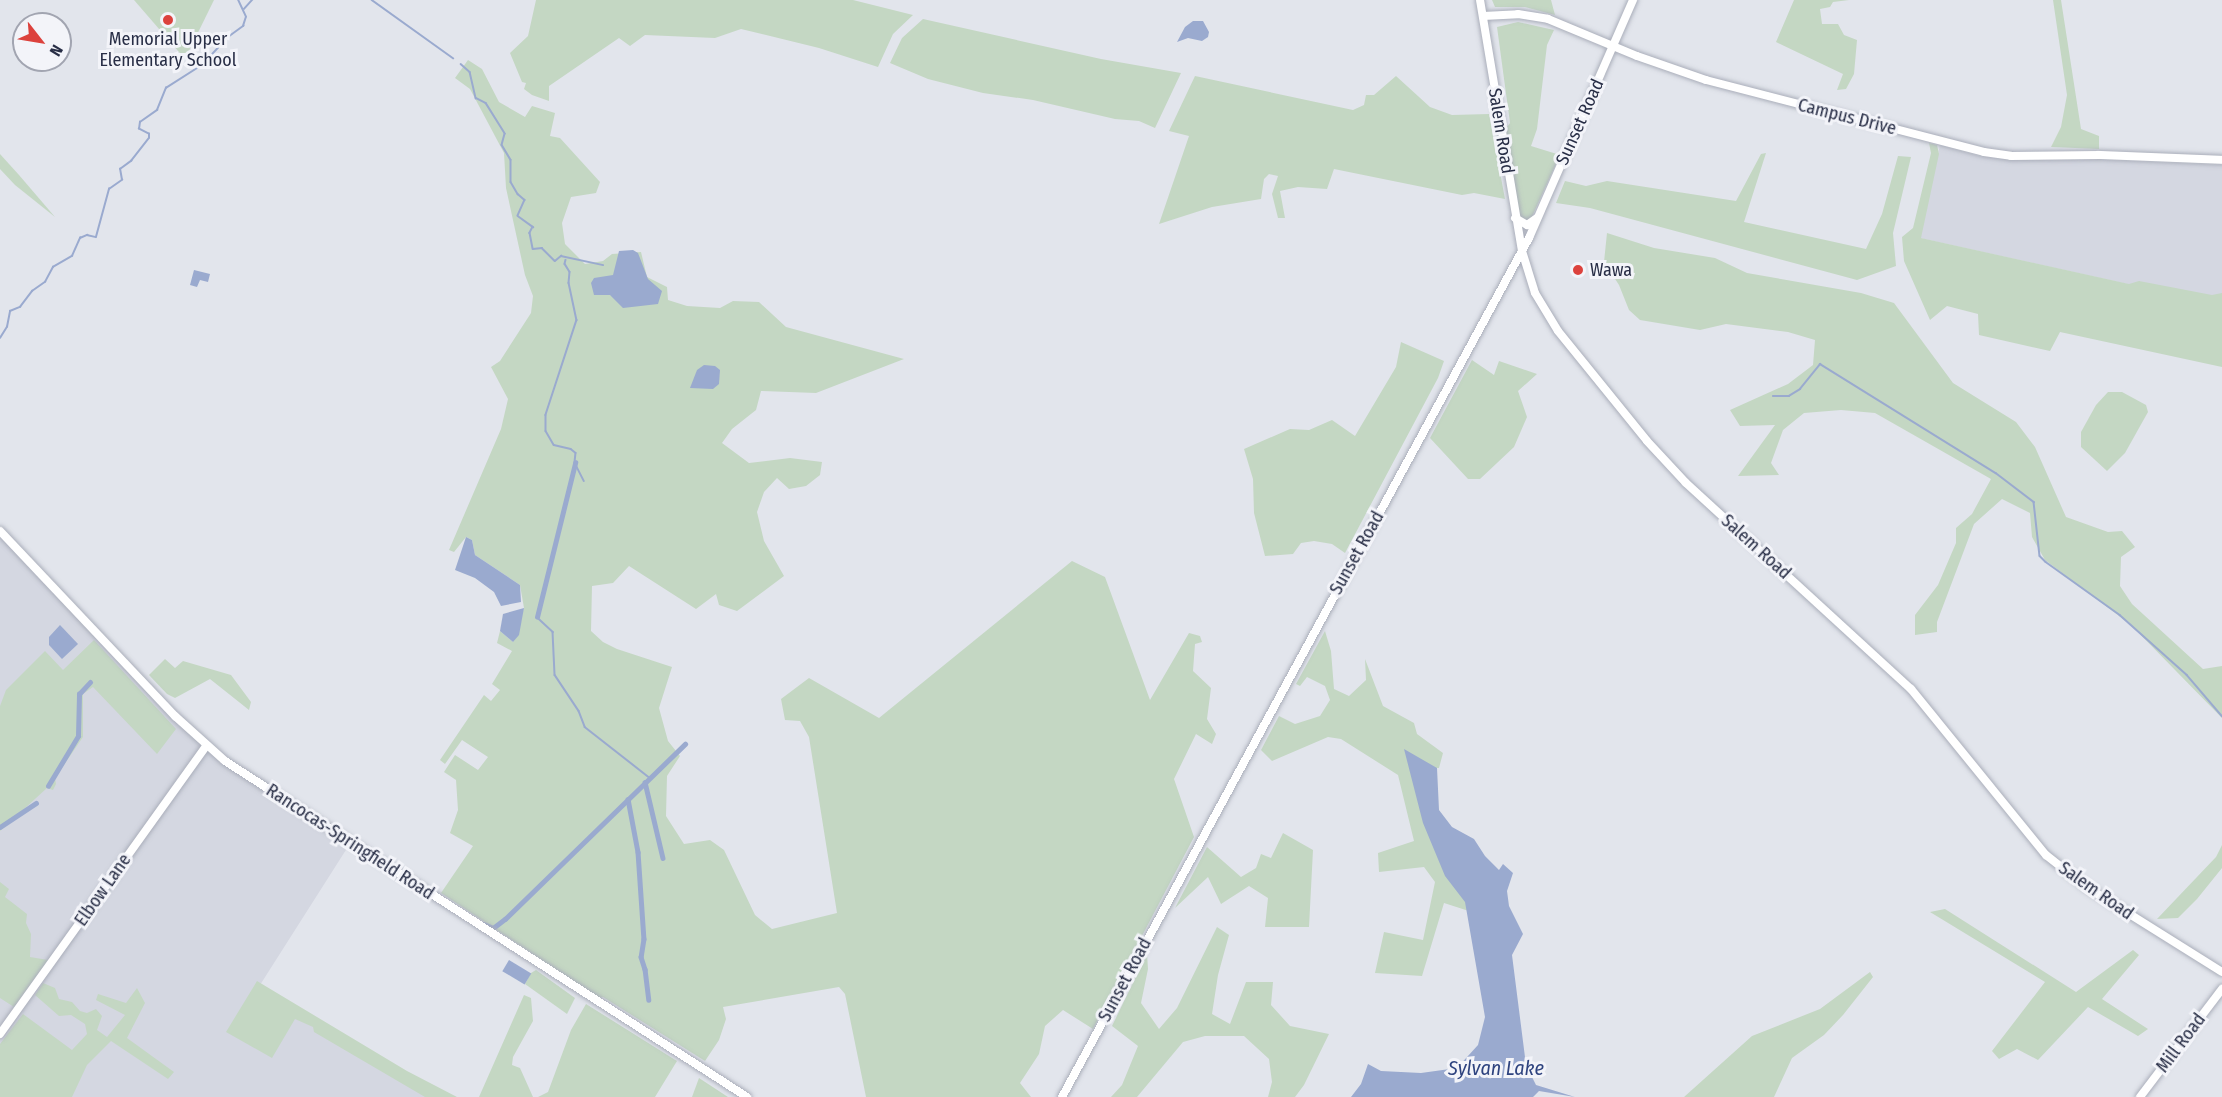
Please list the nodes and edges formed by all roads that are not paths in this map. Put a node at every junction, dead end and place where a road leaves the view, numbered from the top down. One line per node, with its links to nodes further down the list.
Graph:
1 (1480, 0): 3 (street, Salem Road)
2 (1633, 0): 4 (street, Sunset Road)
3 (1483, 16): 4 (street, Campus Drive); 6 (street, Salem Road)
4 (1613, 46): 5 (street, Campus Drive); 7 (street, Sunset Road)
5 (2222, 160)
6 (1515, 217): 7 (street); 8 (street, Salem Road)
7 (1539, 217): 8 (street, Sunset Road)
8 (1522, 251): 11 (street, Salem Road); 15 (street, Sunset Road)
9 (0, 531): 10 (street, Rancocas-Springfield Road)
10 (206, 746): 13 (street, Elbow Lane); 14 (street, Rancocas-Springfield Road)
11 (2222, 972)
12 (2222, 989): 16 (street, Mill Road)
13 (0, 1034)
14 (747, 1097)
15 (1062, 1097)
16 (2140, 1097)

